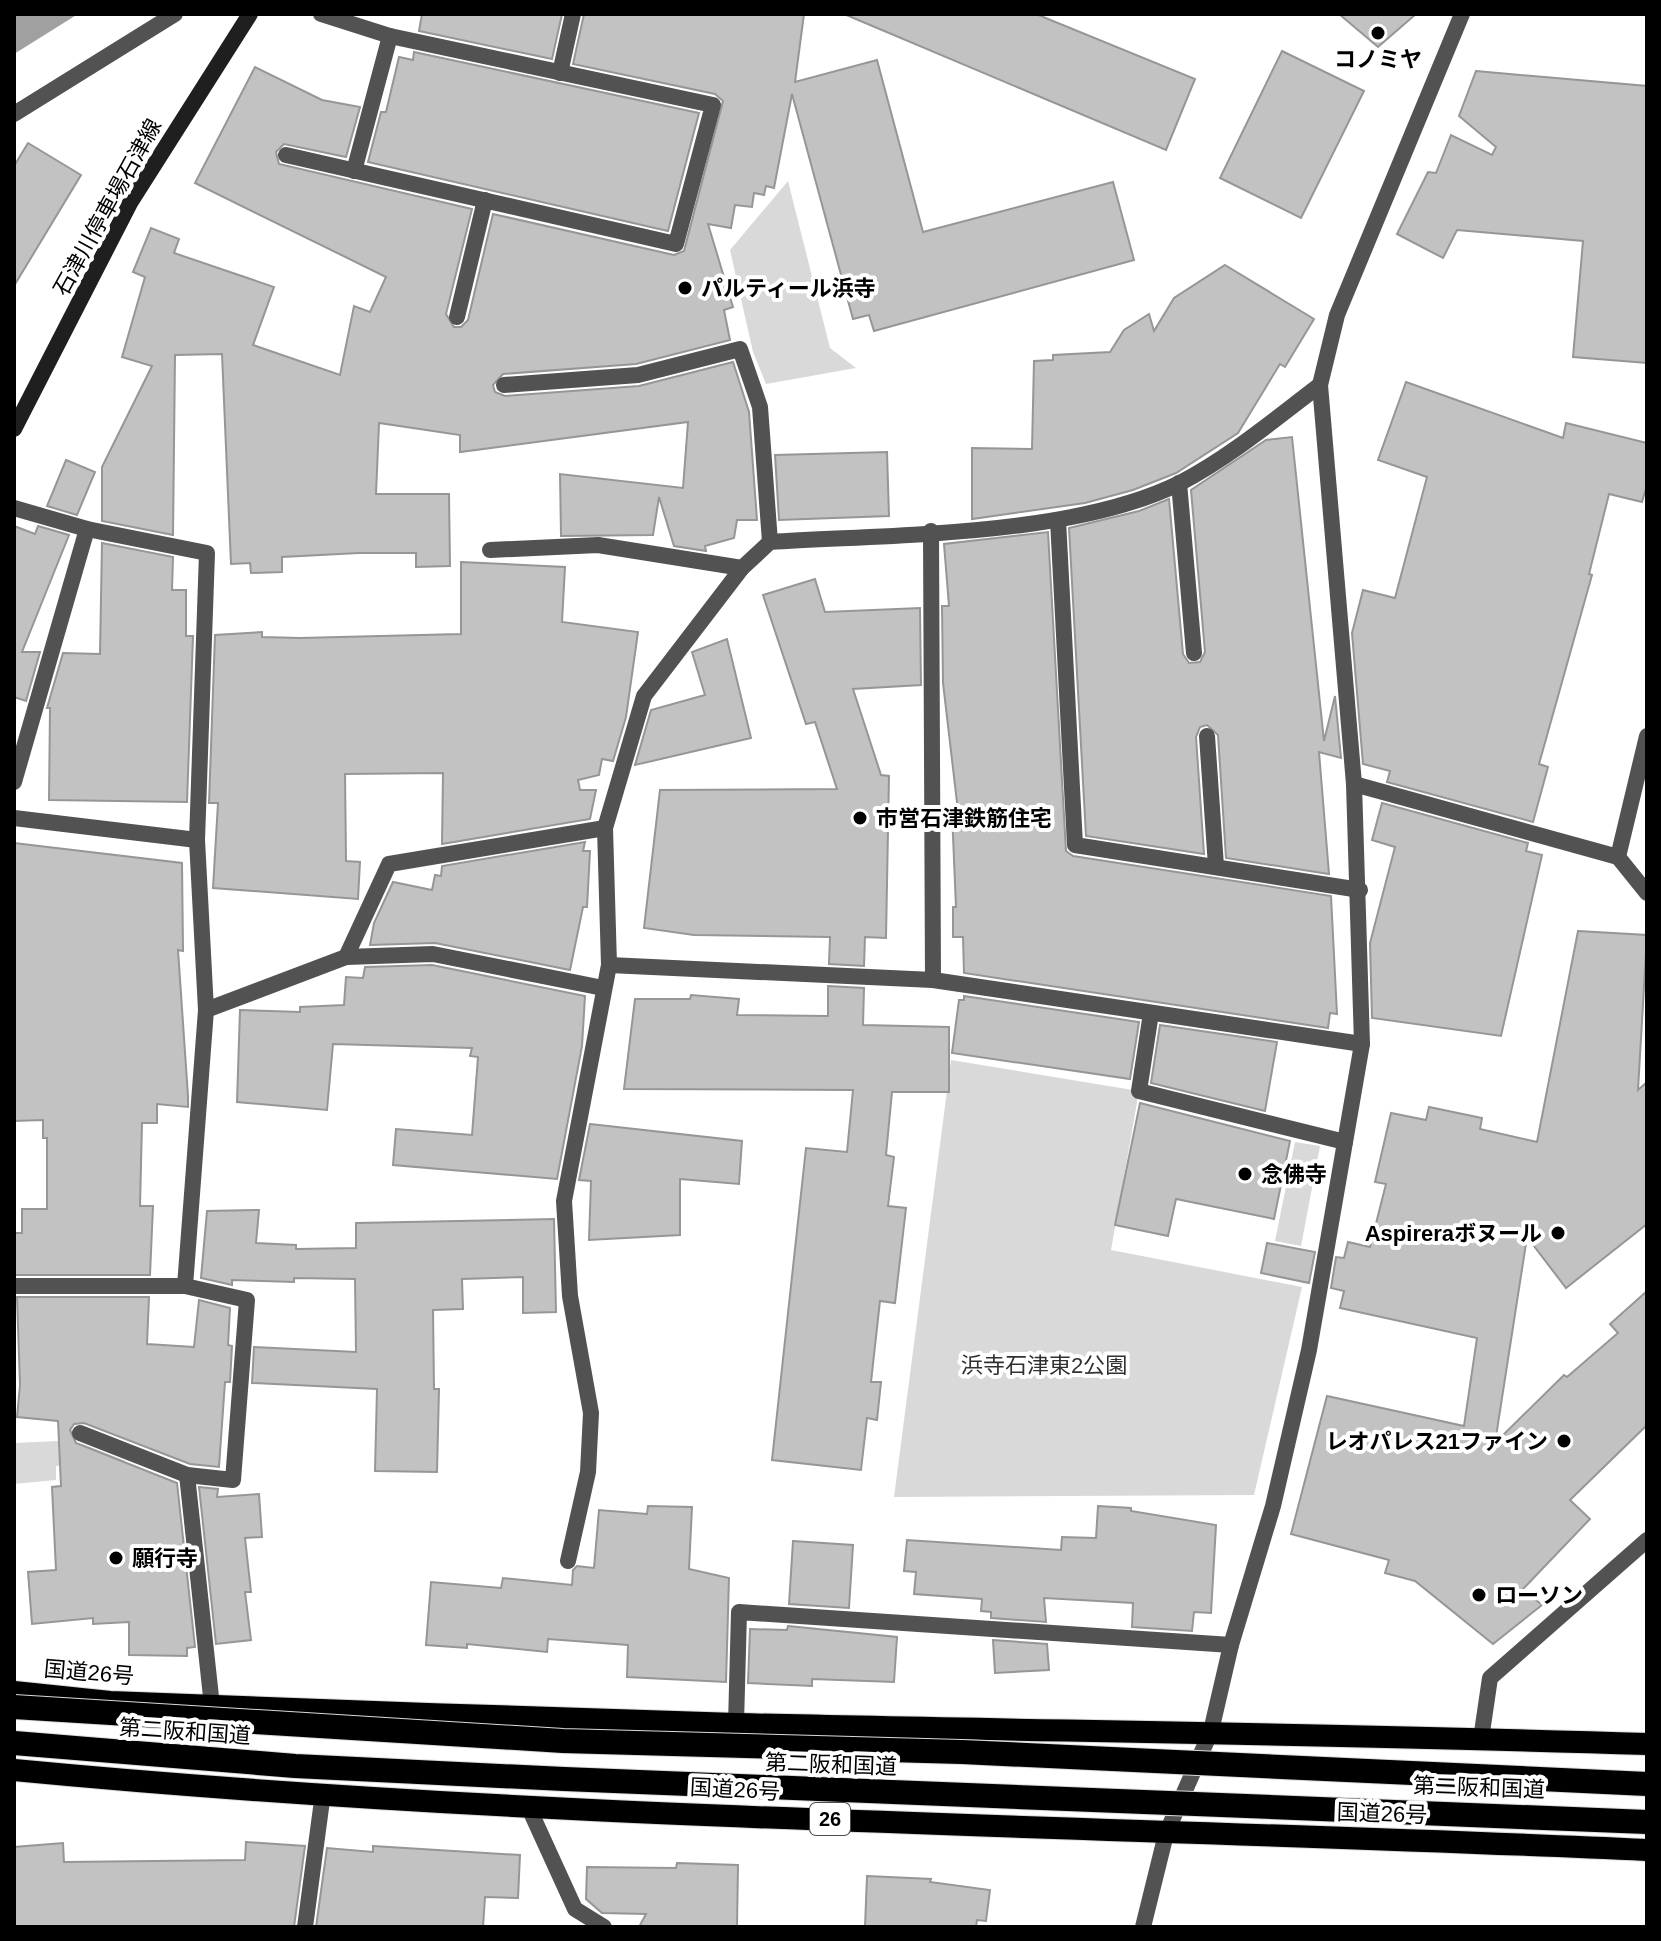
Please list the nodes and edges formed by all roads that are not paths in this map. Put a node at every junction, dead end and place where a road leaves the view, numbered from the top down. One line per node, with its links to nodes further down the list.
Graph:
1 (175, 14): 8 (street)
2 (250, 14): 15 (main road, 石津川停車場石津線)
3 (321, 14): 6 (street)
4 (573, 14): 7 (street)
5 (1462, 14): 14 (street)
6 (390, 36): 7 (street); 10 (street)
7 (560, 73): 11 (street)
8 (14, 114)
9 (286, 155): 10 (street)
10 (354, 171): 11 (street)
11 (485, 200): 12 (street)
12 (457, 317)
13 (504, 385): 21 (street)
14 (1320, 385): 16 (street); 28 (street)
15 (14, 429)
16 (1179, 483): 18 (street); 24 (street)
17 (14, 508): 19 (street)
18 (1058, 520): 20 (street); 33 (street)
19 (87, 529): 27 (street); 31 (street)
20 (931, 531): 21 (street); 38 (street)
21 (770, 542): 23 (street)
22 (490, 550): 23 (street)
23 (742, 568): 30 (street)
24 (1194, 653)
25 (1207, 736): 33 (street)
26 (1647, 736): 32 (street)
27 (14, 782)
28 (1354, 784): 32 (street); 34 (street)
29 (14, 818): 31 (street)
30 (605, 828): 36 (street); 37 (street)
31 (197, 840): 40 (street)
32 (1618, 857): 35 (street)
33 (1216, 866): 34 (street)
34 (1360, 890): 42 (street)
35 (1647, 893)
36 (346, 957): 39 (street); 40 (street)
37 (609, 965): 38 (street); 39 (street)
38 (933, 980): 41 (street)
39 (603, 988): 49 (street)
40 (206, 1010): 45 (street)
41 (1151, 1013): 42 (street); 43 (street)
42 (1362, 1044): 43 (street)
43 (1345, 1142): 50 (street)
44 (14, 1286): 45 (street)
45 (185, 1286): 47 (street)
46 (80, 1433): 47 (street)
47 (187, 1475): 52 (street)
48 (1647, 1540): 56 (street)
49 (568, 1561)
50 (1231, 1645): 54 (street); 55 (street)
51 (14, 1692): 52 (highway, 国道26号)
52 (212, 1706): 54 (highway, 国道26号)
53 (14, 1707): 60 (highway, 第二阪和国道, bridge)
54 (736, 1724): 55 (highway, 国道26号)
55 (1211, 1731): 56 (highway, 国道26号); 64 (street)
56 (1481, 1739): 58 (highway, 国道26号)
57 (14, 1743): 63 (highway, 第二阪和国道 / 26, bridge)
58 (1647, 1744)
59 (14, 1772): 61 (highway, 国道26号 / 26)
60 (1647, 1784)
61 (323, 1793): 62 (highway, 国道26号 / 26); 66 (street)
62 (528, 1806): 64 (highway, 国道26号 / 26); 67 (street)
63 (1647, 1822)
64 (1166, 1834): 65 (highway, 国道26号 / 26); 68 (street)
65 (1647, 1850)
66 (305, 1927)
67 (604, 1927)
68 (1143, 1927)

